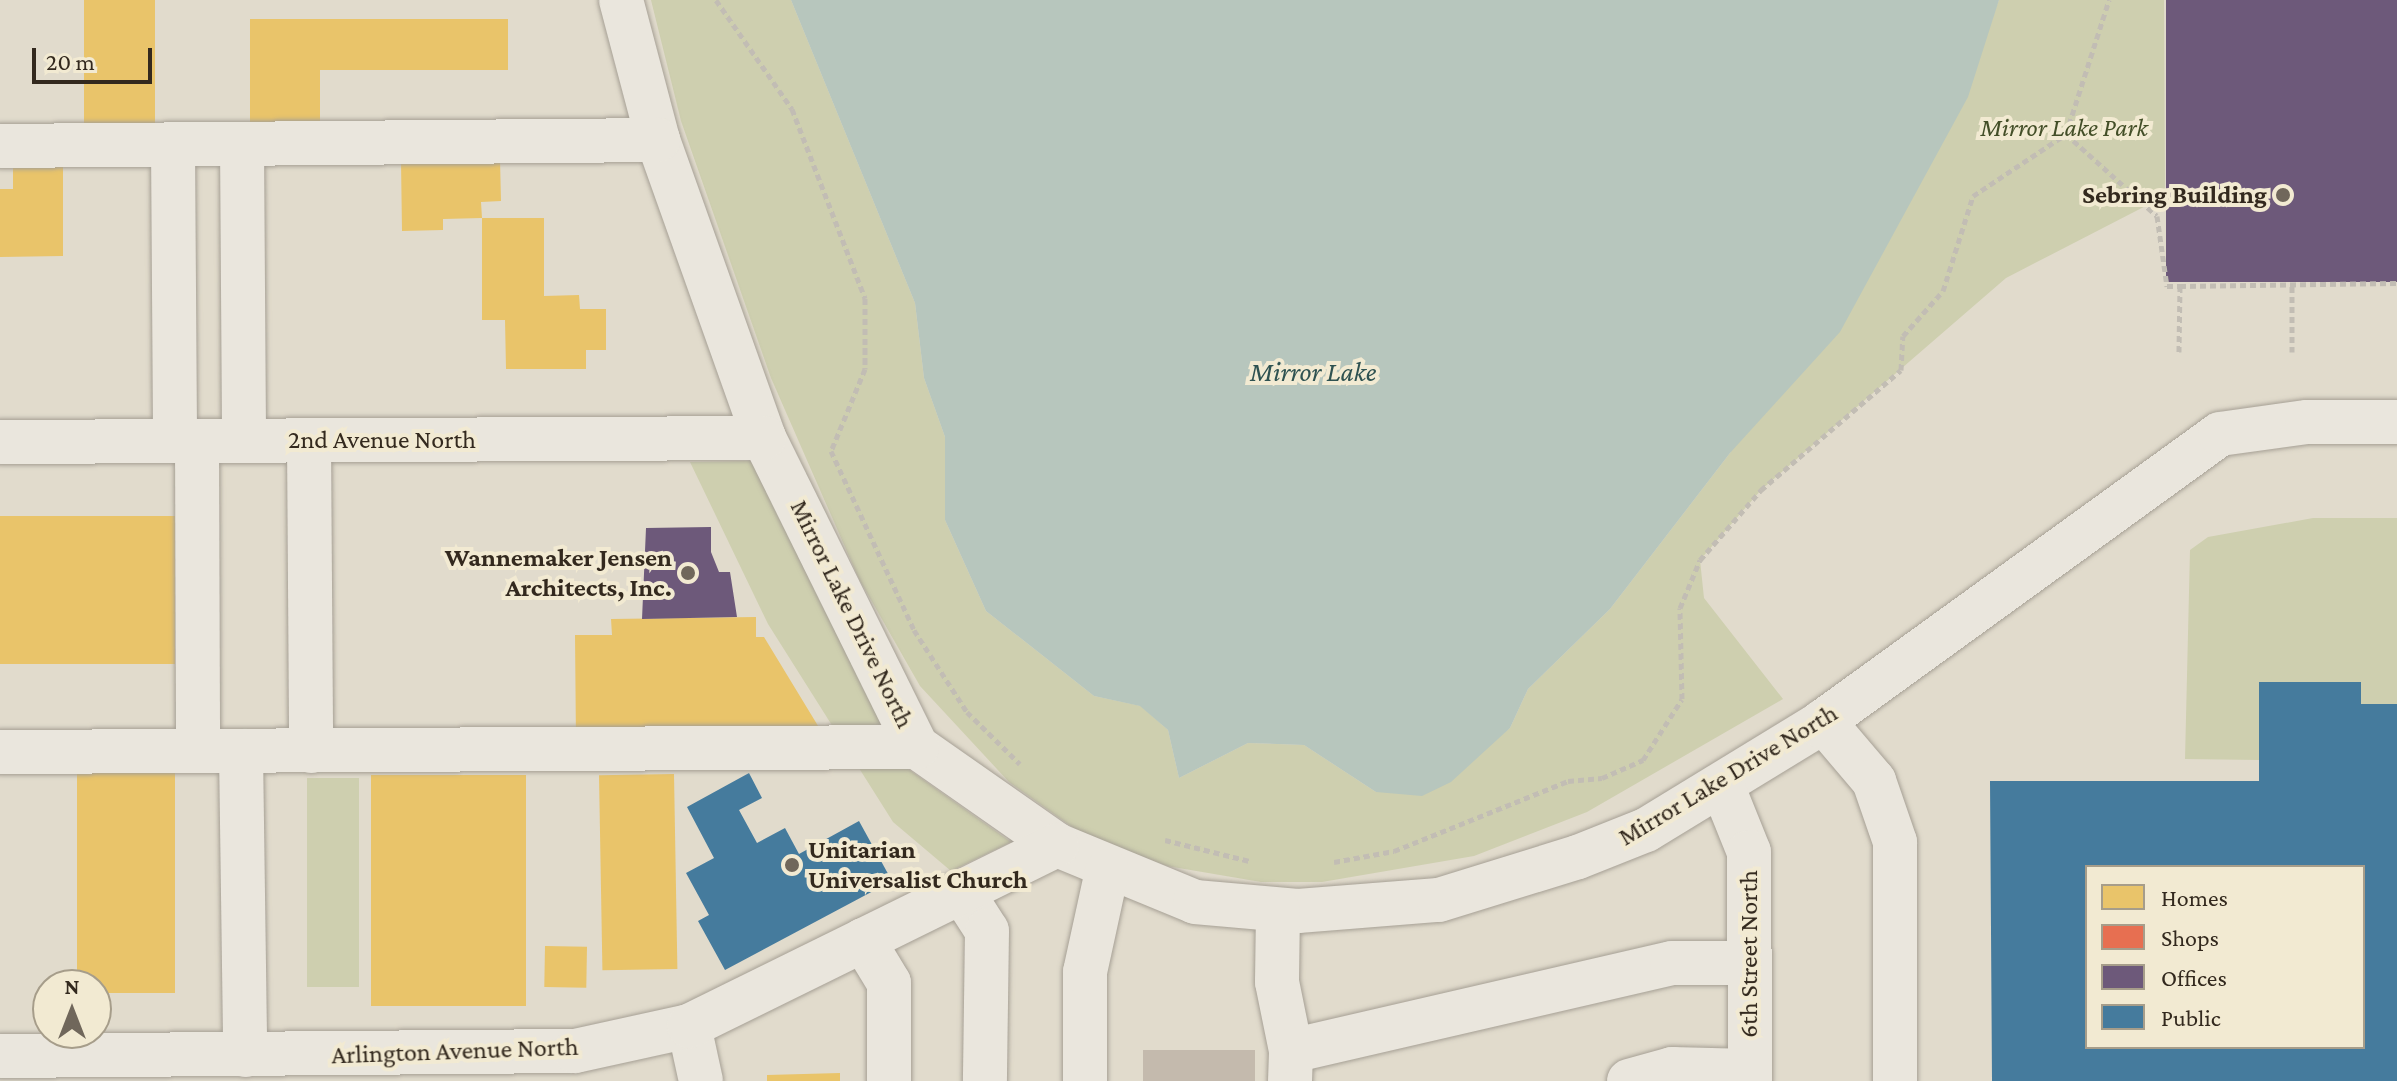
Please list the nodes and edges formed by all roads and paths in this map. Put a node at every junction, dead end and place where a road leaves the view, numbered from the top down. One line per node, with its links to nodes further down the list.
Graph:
1 (621, 0): 5 (street, Mirror Lake Drive North)
2 (716, 0): 26 (path)
3 (2109, 0): 4 (path)
4 (2066, 134): 11 (path); 31 (path)
5 (658, 140): 6 (street); 15 (street, Mirror Lake Drive North)
6 (242, 144): 7 (street); 17 (street)
7 (173, 145): 8 (street); 16 (street)
8 (0, 146)
9 (2397, 283): 10 (path)
10 (2292, 285): 11 (path); 13 (path)
11 (2180, 286): 12 (path)
12 (2179, 352)
13 (2292, 352)
14 (2397, 422): 20 (street, Mirror Lake Drive North)
15 (764, 438): 18 (street, 2nd Avenue North); 21 (street, Mirror Lake Drive North)
16 (186, 441): 17 (street, 2nd Avenue North); 19 (street, 2nd Avenue North); 22 (street)
17 (244, 441): 18 (street, 2nd Avenue North)
18 (309, 441): 24 (street)
19 (0, 442)
20 (1823, 721): 27 (street, Mirror Lake Drive North); 48 (street)
21 (917, 747): 24 (street); 29 (street, Mirror Lake Drive North)
22 (198, 751): 23 (street); 25 (street)
23 (241, 751): 24 (street); 38 (street)
24 (311, 751)
25 (0, 752)
26 (1024, 767)
27 (1722, 785): 34 (street, Mirror Lake Drive North); 36 (street, 6th Street North)
28 (1156, 837): 30 (path)
29 (1057, 845): 32 (street, Mirror Lake Drive North); 33 (street, Arlington Avenue North)
30 (1261, 864)
31 (1319, 865)
32 (1107, 871): 34 (street, Mirror Lake Drive North); 46 (street)
33 (962, 892): 35 (street, Arlington Avenue North); 45 (street)
34 (1278, 910): 40 (street)
35 (863, 940): 37 (street, Arlington Avenue North); 44 (street)
36 (1750, 963): 40 (street); 42 (street, 6th Street North)
37 (689, 1026): 41 (street, Arlington Avenue North); 43 (street)
38 (245, 1055): 39 (street, Arlington Avenue North); 41 (street, Arlington Avenue North)
39 (0, 1056)
40 (1290, 1066)
41 (443, 1068)
42 (1750, 1076): 47 (street)
43 (701, 1081)
44 (889, 1081)
45 (985, 1081)
46 (1085, 1081)
47 (1629, 1081)
48 (1895, 1081)

